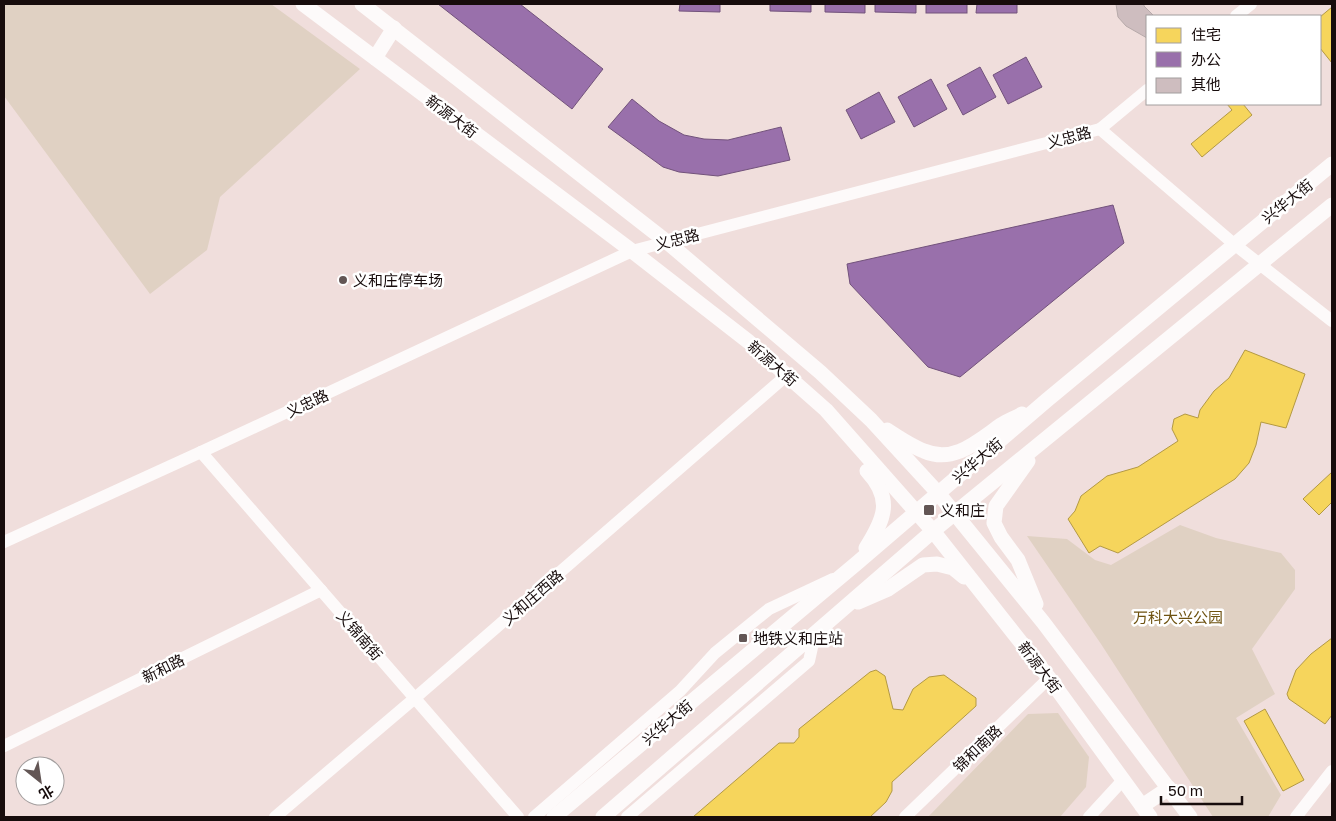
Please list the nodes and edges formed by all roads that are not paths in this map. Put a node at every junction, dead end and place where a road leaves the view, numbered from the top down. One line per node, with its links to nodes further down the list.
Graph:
1 (303, 4): 6 (main road, 新源大街)
2 (362, 4): 5 (main road)
3 (1251, 4): 4 (street)
4 (1237, 15)
5 (394, 28): 6 (main road); 11 (main road)
6 (375, 58): 13 (main road, 新源大街)
7 (1146, 91): 8 (street)
8 (1100, 129): 11 (street, 义忠路); 12 (street, 义忠路)
9 (1332, 164): 12 (main road, 兴华大街)
10 (1332, 206): 14 (main road, 兴华大街)
11 (666, 242): 13 (street, 义忠路); 19 (main road)
12 (1234, 244): 14 (street, 义忠路); 17 (main road, 兴华大街)
13 (632, 250): 16 (main road, 新源大街); 21 (street, 义忠路)
14 (1261, 264): 15 (street, 义忠路); 20 (main road, 兴华大街)
15 (1332, 321)
16 (787, 375): 18 (main road, 新源大街); 35 (street, 义和庄西路)
17 (1047, 400): 19 (main road); 22 (main road, 兴华大街)
18 (826, 410): 23 (main road, 新源大街); 27 (main road)
19 (871, 420): 22 (main road)
20 (1037, 447): 24 (main road, 兴华大街); 32 (main road)
21 (201, 452): 26 (street, 义忠路); 29 (street, 义锦南街)
22 (938, 493): 23 (main road, 兴华大街); 24 (main road)
23 (917, 511): 25 (main road, 新源大街); 27 (main road, 兴华大街)
24 (956, 514): 25 (main road, 兴华大街); 32 (main road)
25 (933, 531): 30 (main road, 兴华大街); 31 (main road, 新源大街)
26 (4, 542)
27 (857, 563): 28 (main road, 兴华大街)
28 (844, 574): 43 (street); 44 (main road, 兴华大街)
29 (321, 590): 35 (street, 义锦南街); 36 (street, 新和路)
30 (843, 608): 31 (main road); 33 (main road, 兴华大街)
31 (995, 610): 34 (main road, 新源大街)
32 (1043, 622): 39 (main road)
33 (815, 634): 45 (main road, 兴华大街); 46 (street)
34 (1049, 678): 38 (main road, 新源大街); 47 (street, 锦和南路)
35 (415, 698): 41 (street, 义和庄西路); 42 (street, 义锦南街)
36 (4, 746)
37 (1332, 770): 50 (street)
38 (1123, 780): 40 (main road, 新源大街); 48 (street)
39 (1169, 788): 40 (main road); 49 (main road)
40 (1146, 811)
41 (275, 817)
42 (518, 817)
43 (534, 817)
44 (554, 817)
45 (602, 817)
46 (627, 817)
47 (904, 817)
48 (1089, 817)
49 (1190, 817)
50 (1296, 817)

